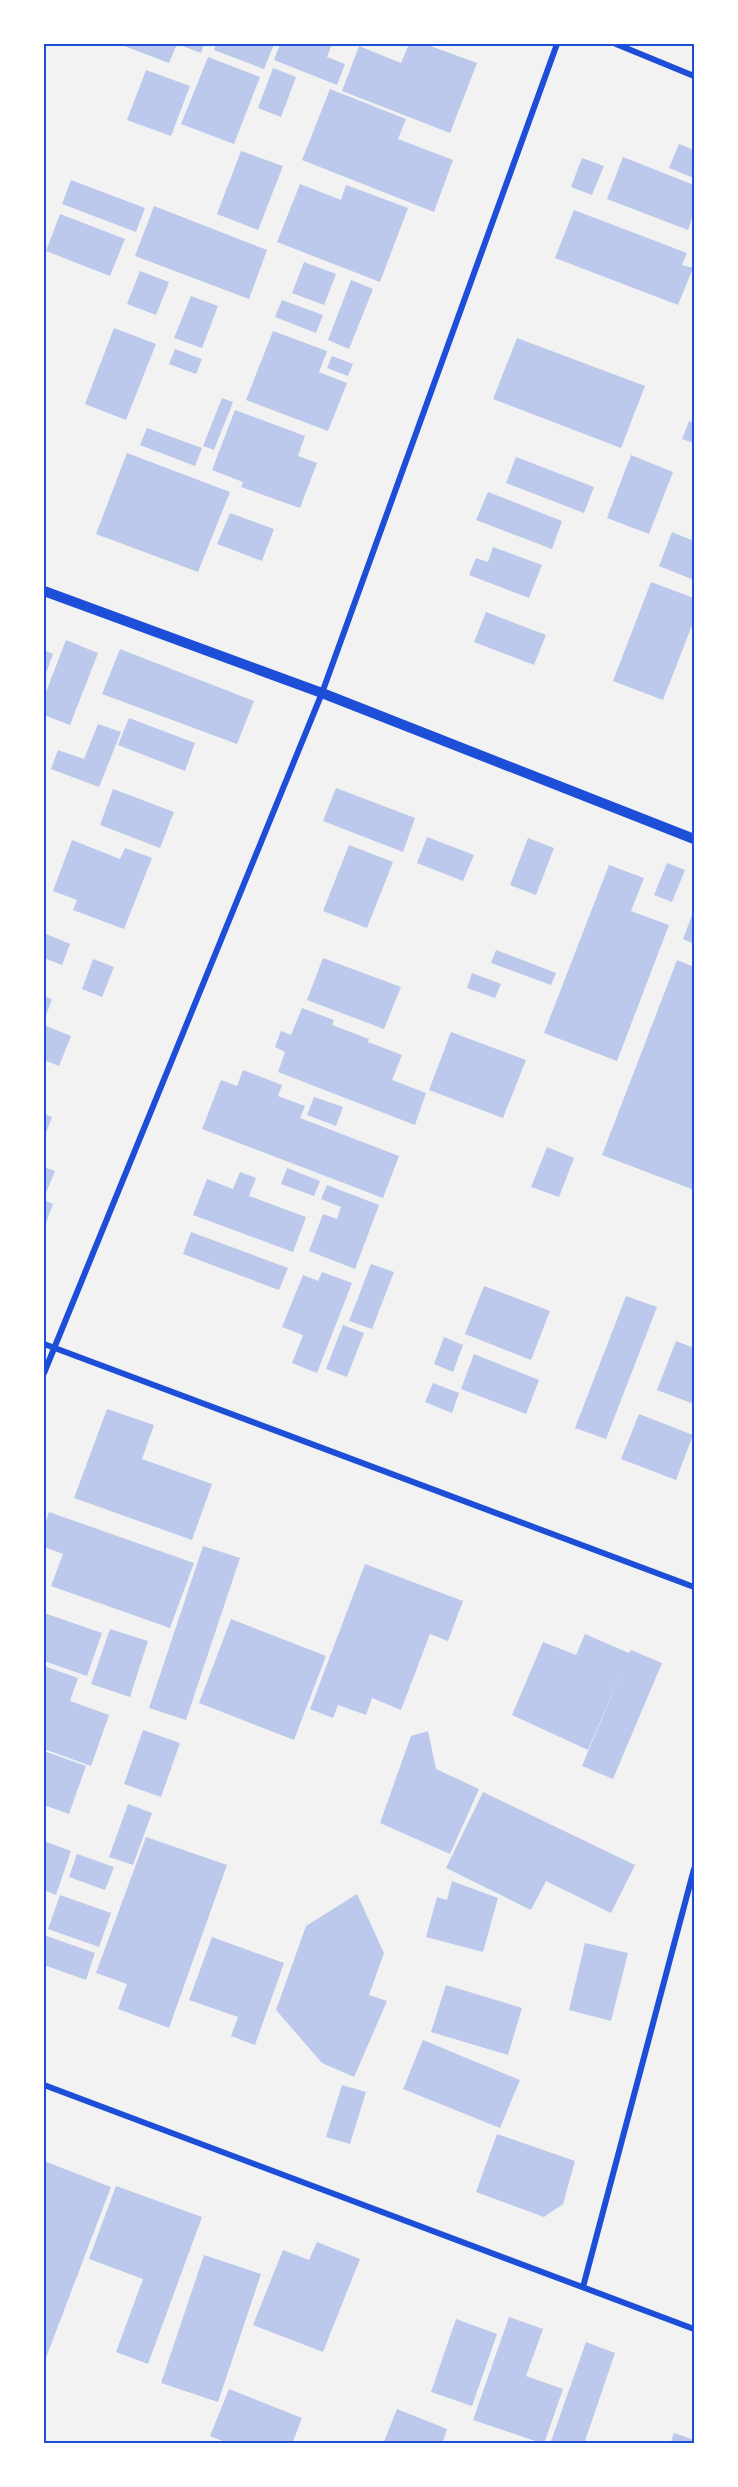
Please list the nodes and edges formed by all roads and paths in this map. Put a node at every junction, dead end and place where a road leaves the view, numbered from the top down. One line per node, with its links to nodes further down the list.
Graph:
1 (557, 44): 5 (street)
2 (616, 44): 3 (street)
3 (694, 76)
4 (44, 591): 5 (street)
5 (322, 693): 6 (street); 8 (street)
6 (694, 839)
7 (44, 1344): 8 (street)
8 (52, 1348): 9 (street); 10 (street)
9 (44, 1373)
10 (694, 1587)
11 (694, 1869): 13 (street)
12 (44, 2085): 13 (street)
13 (583, 2287): 14 (street)
14 (694, 2329)

